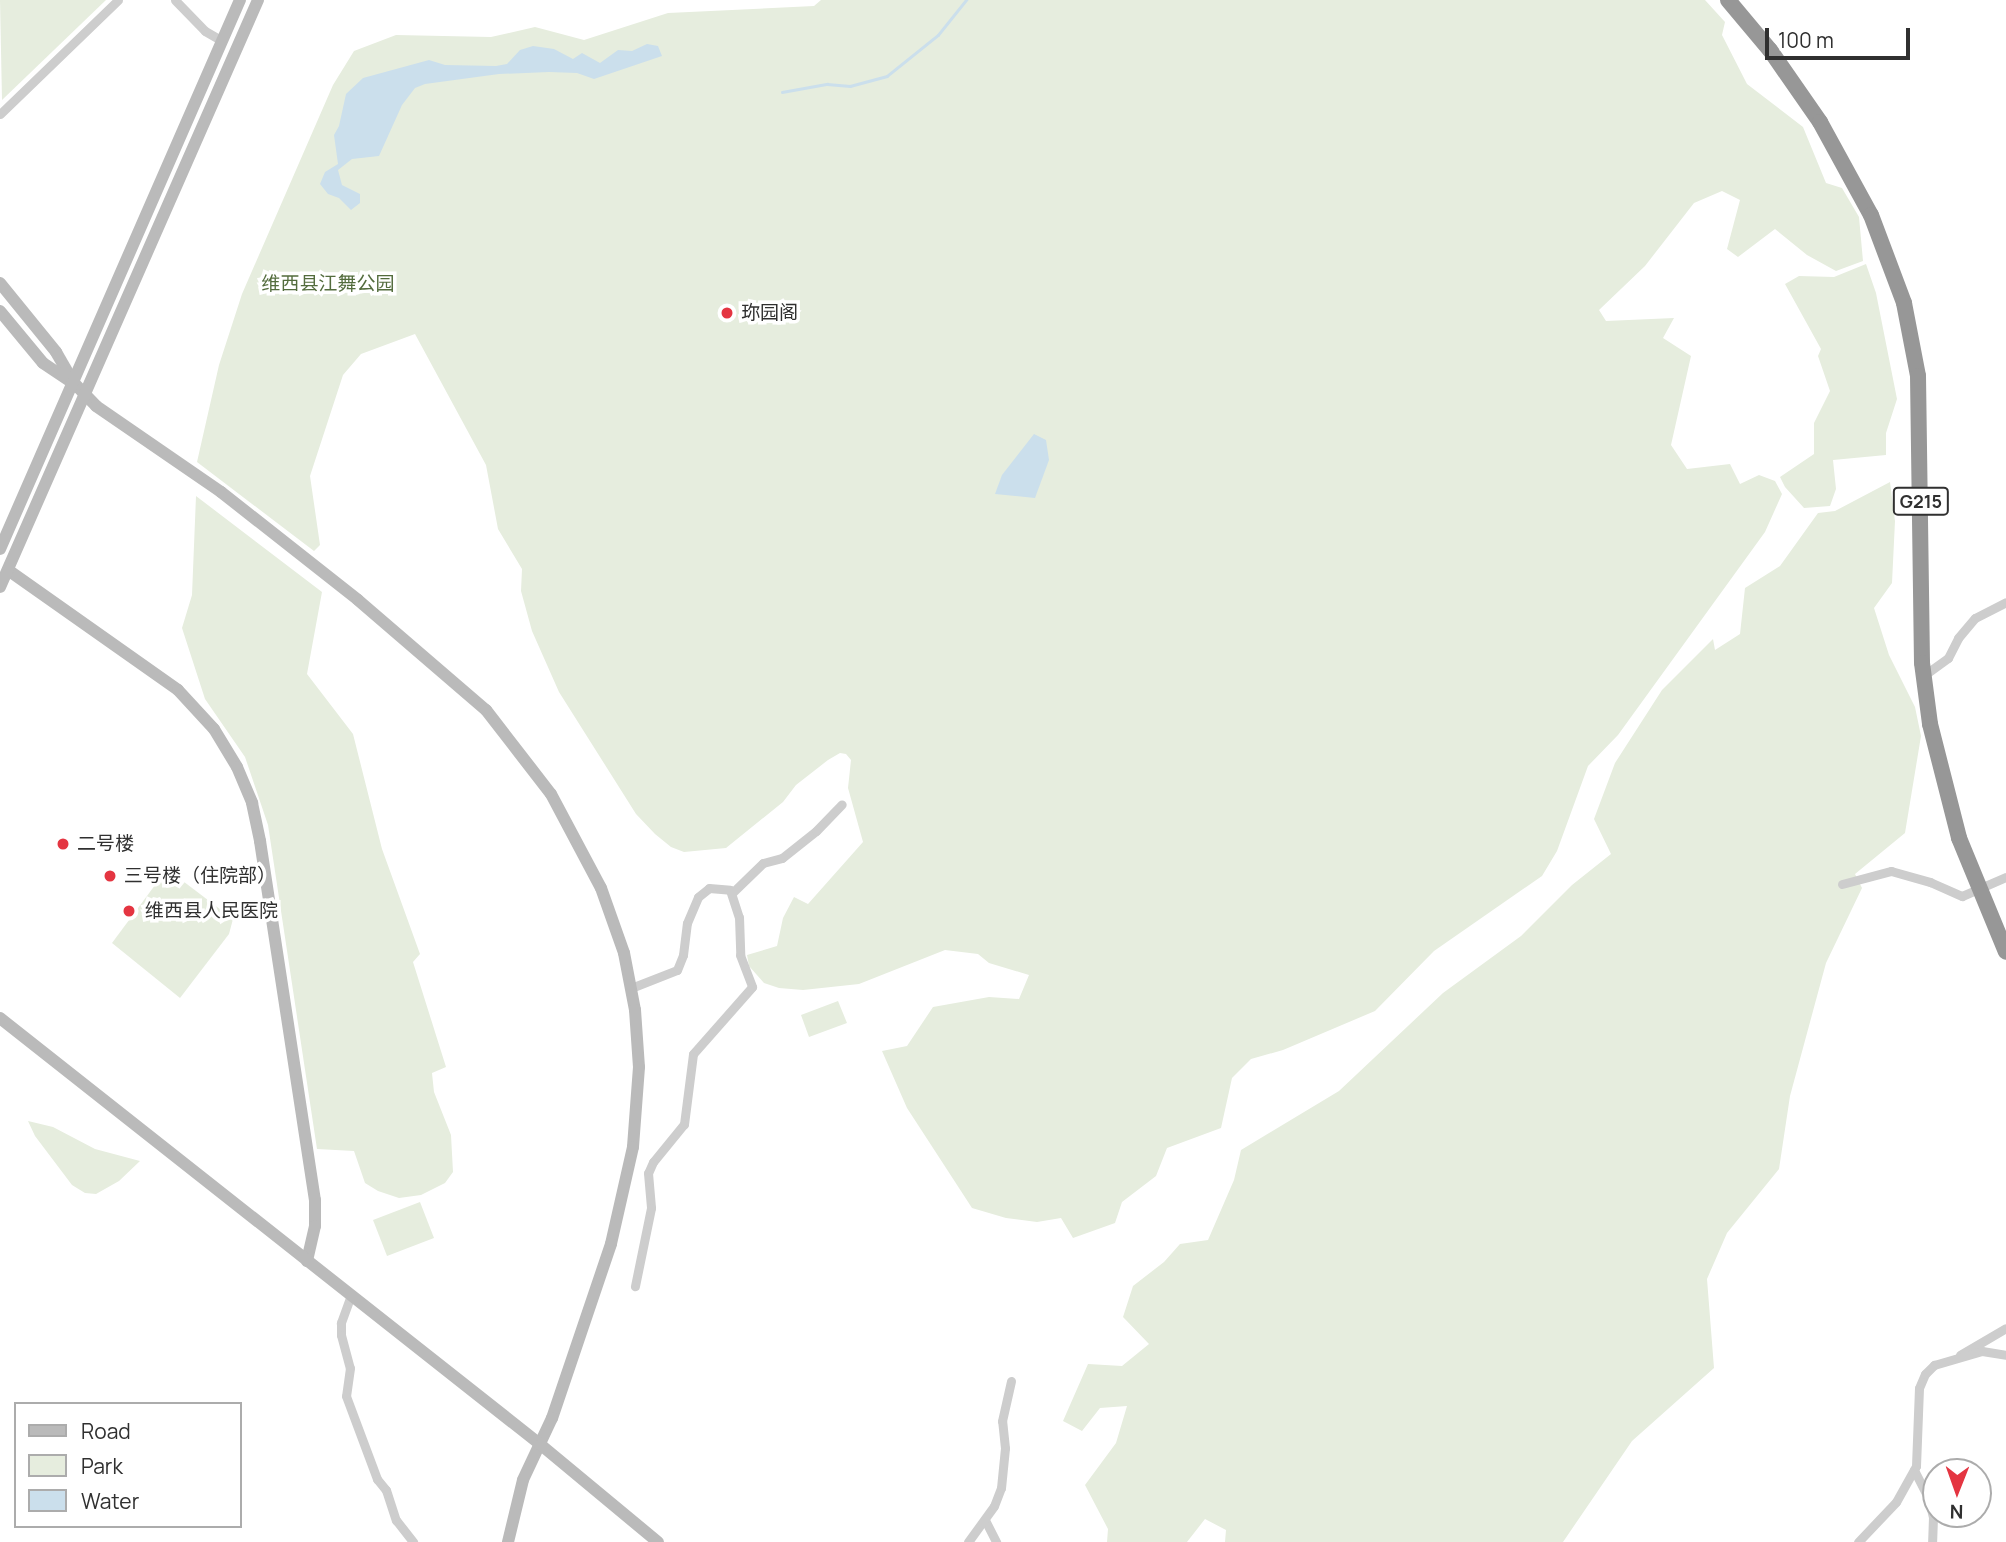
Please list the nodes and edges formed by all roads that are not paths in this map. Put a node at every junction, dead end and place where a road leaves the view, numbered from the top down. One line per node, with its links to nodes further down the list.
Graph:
1 (118, 0): 7 (street)
2 (174, 0): 6 (street)
3 (240, 0): 6 (main road)
4 (258, 0): 11 (main road)
5 (1728, 0): 16 (highway, G215)
6 (222, 41): 10 (main road)
7 (0, 114)
8 (0, 283): 10 (main road)
9 (0, 311): 10 (main road)
10 (74, 383): 11 (main road); 12 (main road)
11 (84, 395): 13 (main road); 22 (main road)
12 (0, 549)
13 (8, 570): 14 (main road); 24 (main road)
14 (0, 587)
15 (2006, 602): 16 (street)
16 (1923, 676): 21 (highway, G215, bridge)
17 (842, 804): 20 (street)
18 (2006, 877): 19 (street)
19 (1842, 884)
20 (732, 893): 22 (street); 25 (street)
21 (2006, 952)
22 (631, 988): 31 (main road)
23 (0, 1017): 24 (main road)
24 (307, 1261): 26 (main road)
25 (635, 1286)
26 (351, 1296): 31 (main road); 34 (street)
27 (2006, 1328): 29 (street)
28 (2006, 1355): 29 (street)
29 (1946, 1363): 32 (street)
30 (1011, 1381): 33 (street)
31 (541, 1445): 35 (main road); 36 (main road); 37 (main road)
32 (1914, 1470): 40 (street); 41 (street)
33 (985, 1520): 38 (street); 39 (street)
34 (413, 1542)
35 (508, 1542)
36 (658, 1542)
37 (670, 1542)
38 (968, 1542)
39 (996, 1542)
40 (1858, 1542)
41 (1932, 1542)

